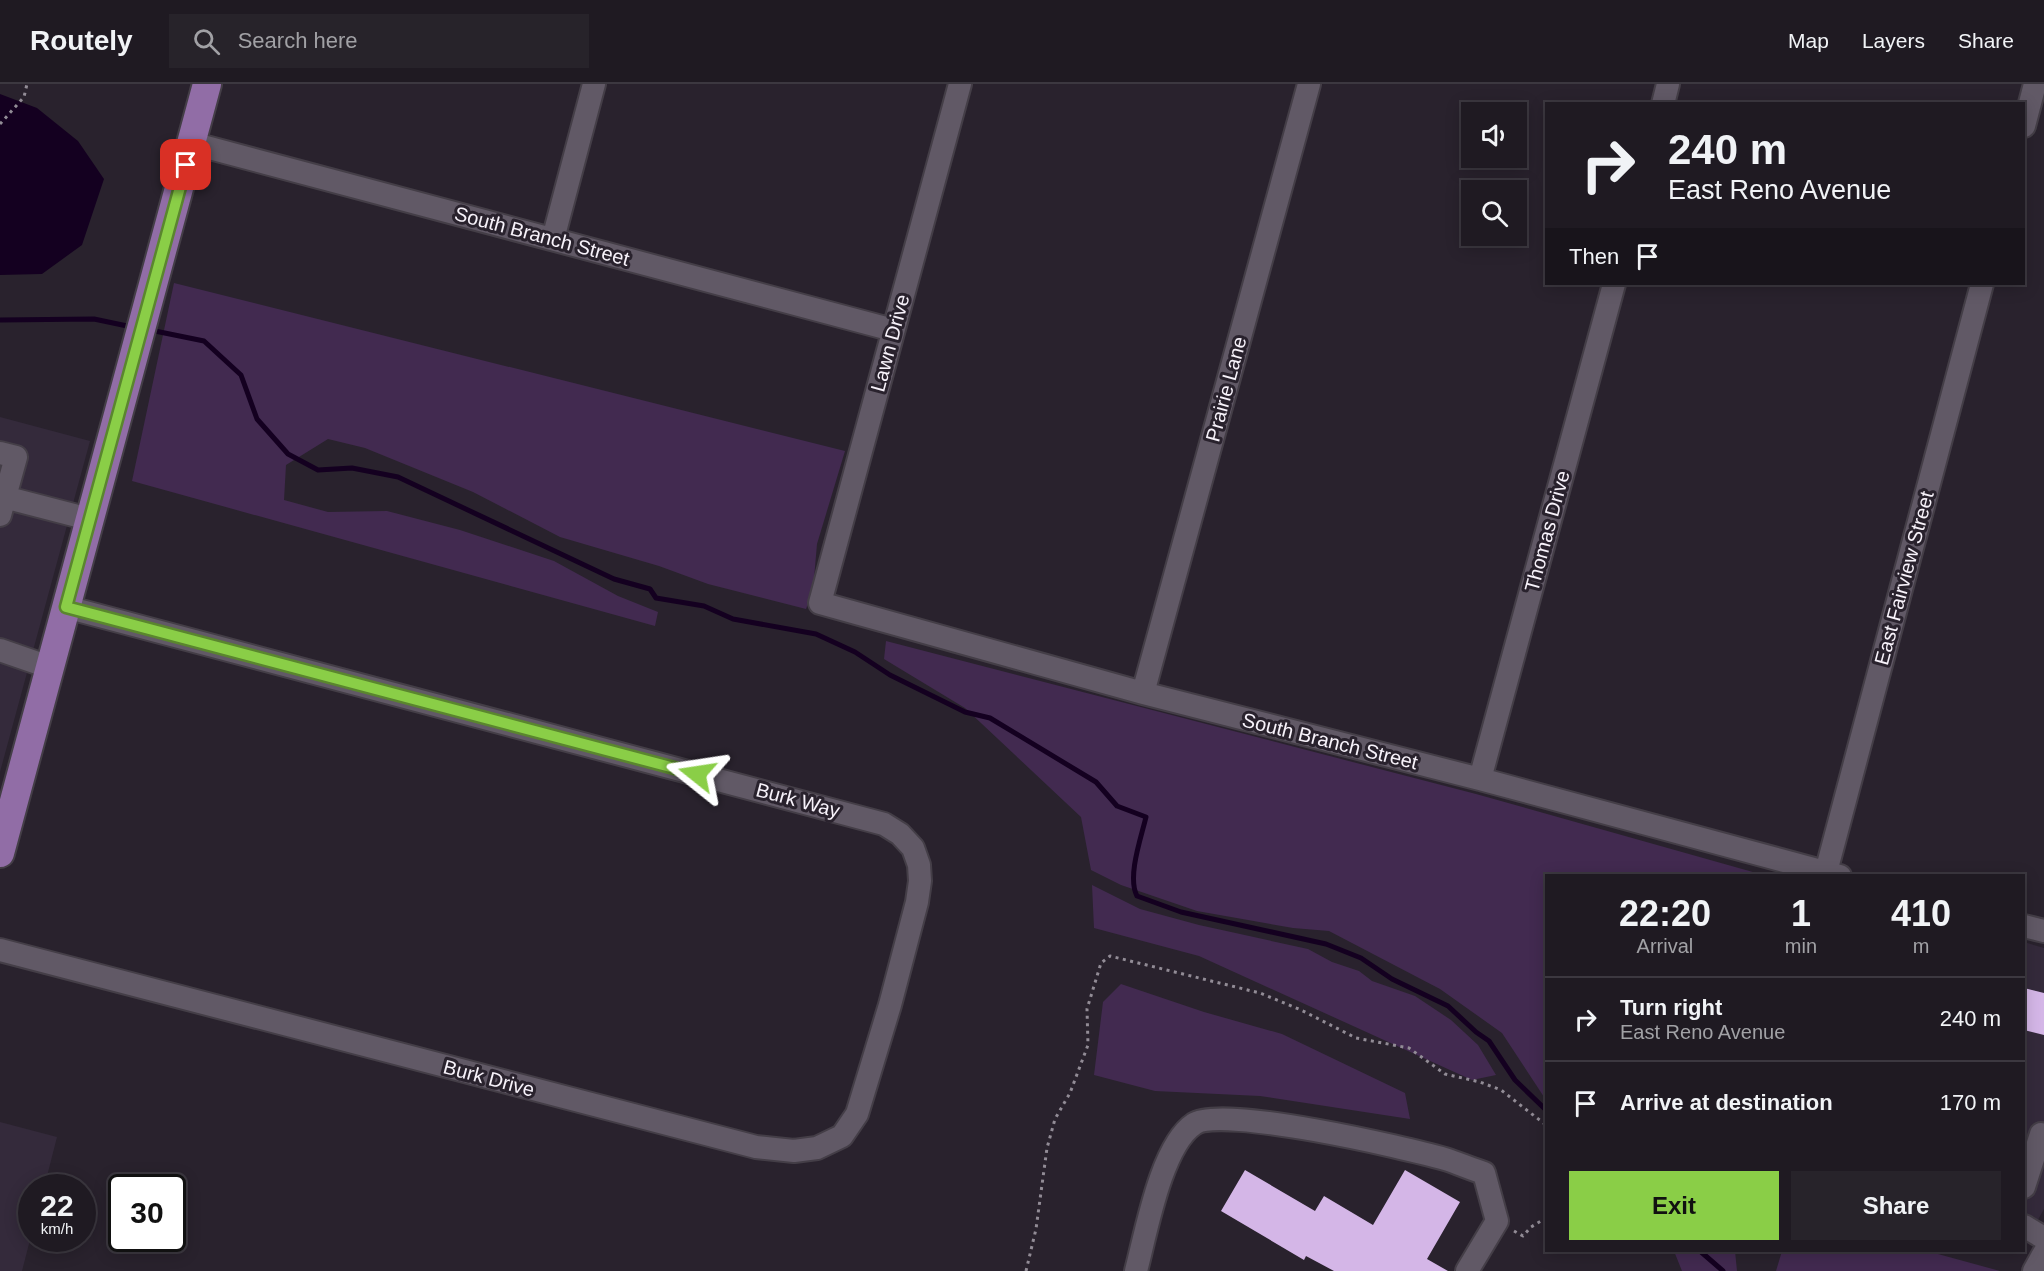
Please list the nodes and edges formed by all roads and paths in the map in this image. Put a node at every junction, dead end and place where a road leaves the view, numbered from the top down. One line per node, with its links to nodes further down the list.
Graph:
1 (27, 84): 10 (path)
2 (207, 84): 11 (main road)
3 (594, 84): 12 (street)
4 (960, 84): 15 (street, Lawn Drive)
5 (1309, 84): 23 (street, Prairie Lane)
6 (1668, 84): 8 (street)
7 (2035, 84): 9 (street)
8 (1663, 102)
9 (2025, 122)
10 (0, 124)
11 (192, 143): 12 (street, South Branch Street); 18 (main road)
12 (553, 239): 15 (street, South Branch Street)
13 (1614, 285): 24 (street, Thomas Drive)
14 (1982, 285): 26 (street, East Fairview Street)
15 (893, 330): 19 (street, Lawn Drive)
16 (0, 453): 17 (street)
17 (2, 503): 18 (street)
18 (89, 519): 20 (main road)
19 (820, 603): 23 (street, South Branch Street)
20 (66, 607): 22 (main road); 30 (street, Burk Way)
21 (0, 650): 22 (street)
22 (50, 667): 25 (main road)
23 (1143, 693): 24 (street, South Branch Street)
24 (1480, 779): 26 (street, South Branch Street)
25 (2, 838)
26 (1833, 874)
27 (2025, 926): 28 (street)
28 (2044, 931)
29 (0, 950): 30 (street, Burk Drive)
30 (890, 1005)
31 (1545, 1124): 40 (path)
32 (2036, 1132): 33 (street)
33 (2025, 1182)
34 (1545, 1219): 35 (path)
35 (1497, 1221): 39 (street); 41 (street)
36 (2025, 1227): 37 (street)
37 (2044, 1238)
38 (2044, 1253): 42 (street)
39 (1138, 1264)
40 (1026, 1271)
41 (1467, 1271)
42 (2034, 1271)

